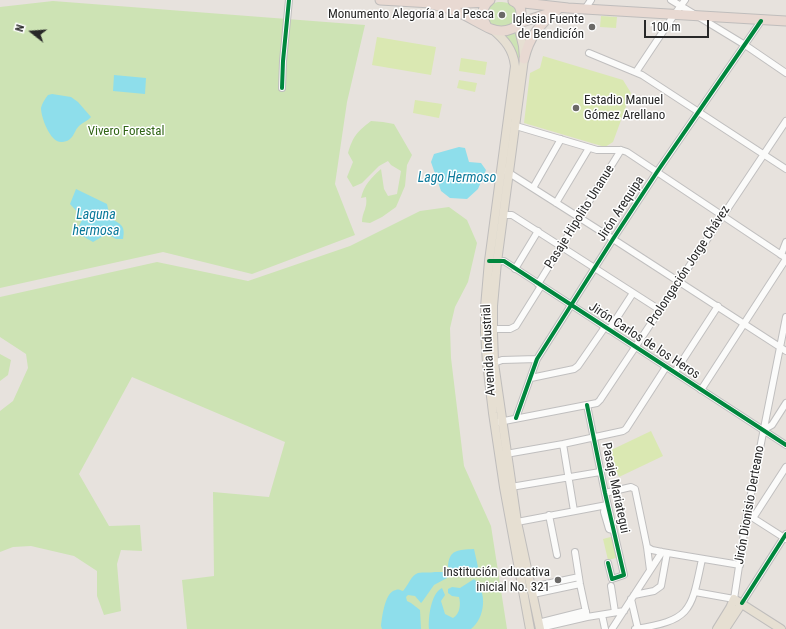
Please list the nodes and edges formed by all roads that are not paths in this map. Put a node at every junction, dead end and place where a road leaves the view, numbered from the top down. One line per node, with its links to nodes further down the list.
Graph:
1 (289, 0): 25 (street)
2 (380, 0): 9 (highway)
3 (590, 0): 12 (street)
4 (671, 0): 10 (street)
5 (685, 0): 10 (street)
6 (489, 1): 9 (highway); 19 (highway)
7 (513, 1): 8 (highway); 18 (highway)
8 (531, 2): 11 (highway)
9 (431, 4): 19 (highway)
10 (681, 7): 14 (street); 15 (street)
11 (568, 8): 12 (highway); 13 (highway)
12 (585, 9): 14 (highway)
13 (557, 10): 18 (highway); 22 (highway)
14 (674, 15): 15 (highway); 23 (street)
15 (694, 15): 16 (highway); 20 (street)
16 (761, 21): 17 (highway); 20 (street, Jirón Arequipa)
17 (786, 21)
18 (519, 24): 19 (highway); 22 (main road, Avenida Industrial)
19 (490, 28): 34 (main road, Avenida Industrial)
20 (745, 45): 24 (street); 26 (street, Jirón Arequipa)
21 (589, 53): 23 (street)
22 (524, 59): 28 (main road, Avenida Industrial)
23 (636, 72): 26 (street)
24 (786, 73)
25 (282, 88)
26 (699, 111): 32 (street); 35 (street, Jirón Arequipa)
27 (786, 121): 32 (street, Prolongación Jorge Chávez)
28 (516, 126): 29 (street); 34 (main road, Avenida Industrial)
29 (561, 139): 30 (street); 36 (street)
30 (589, 148): 31 (street); 37 (street)
31 (621, 150): 35 (street); 40 (street, Pasaje Hipolito Unanue)
32 (764, 154): 33 (street); 39 (street, Prolongación Jorge Chávez)
33 (786, 169)
34 (506, 171): 36 (street); 38 (main road, Avenida Industrial); 46 (main road, Avenida Industrial)
35 (657, 172): 39 (street); 42 (street, Jirón Arequipa)
36 (533, 188): 37 (street)
37 (556, 203): 40 (street)
38 (504, 215): 41 (street); 46 (main road, Avenida Industrial)
39 (722, 216): 45 (street); 49 (street, Prolongación Jorge Chávez)
40 (579, 217): 42 (street); 44 (street, Pasaje Hipolito Unanue)
41 (538, 231): 44 (street); 48 (street)
42 (613, 239): 47 (street, Jirón Arequipa); 49 (street)
43 (786, 242): 45 (street)
44 (561, 247): 47 (street); 50 (street, Pasaje Hipolito Unanue)
45 (784, 257): 56 (street)
46 (493, 262): 48 (street, Jirón Carlos de los Heros); 58 (main road, Avenida Industrial); 71 (main road, Avenida Industrial)
47 (595, 268): 51 (street); 52 (street, Jirón Arequipa)
48 (515, 269): 50 (street, Jirón Carlos de los Heros)
49 (679, 281): 53 (street); 54 (street, Prolongación Jorge Chávez)
50 (540, 285): 52 (street, Jirón Carlos de los Heros); 58 (street, Pasaje Hipolito Unanue)
51 (633, 293): 54 (street); 57 (street)
52 (571, 305): 57 (street, Jirón Carlos de los Heros); 62 (street, Jirón Arequipa)
53 (718, 306): 56 (street); 65 (street)
54 (660, 310): 60 (street, Prolongación Jorge Chávez)
55 (786, 317): 59 (street, Jirón Dionisio Derteano)
56 (744, 324): 59 (street); 67 (street)
57 (607, 328): 60 (street, Jirón Carlos de los Heros); 66 (street)
58 (493, 329): 63 (main road, Avenida Industrial)
59 (780, 347): 61 (street); 72 (street, Jirón Dionisio Derteano)
60 (636, 348): 64 (street, Jirón Carlos de los Heros); 69 (street, Prolongación Jorge Chávez)
61 (786, 351)
62 (537, 359): 63 (street); 66 (street, Jirón Arequipa)
63 (494, 363): 71 (main road, Avenida Industrial)
64 (666, 366): 65 (street, Jirón Carlos de los Heros); 73 (street)
65 (675, 372): 67 (street, Jirón Carlos de los Heros)
66 (531, 378): 70 (street, Jirón Arequipa)
67 (701, 390): 72 (street, Jirón Carlos de los Heros)
68 (786, 403): 72 (street)
69 (587, 405): 70 (street, Prolongación Jorge Chávez); 73 (street, Pasaje Mariategui)
70 (516, 418): 71 (street, Prolongación Jorge Chávez)
71 (498, 422): 76 (main road, Avenida Industrial); 109 (main road, Avenida Industrial)
72 (763, 430): 75 (street, Jirón Carlos de los Heros); 84 (street, Jirón Dionisio Derteano)
73 (594, 438): 74 (street); 78 (street, Pasaje Mariategui)
74 (563, 444): 76 (street); 79 (street)
75 (786, 445)
76 (506, 454): 80 (main road, Avenida Industrial)
77 (786, 467): 86 (street)
78 (600, 472): 79 (street); 81 (street, Pasaje Mariategui)
79 (568, 477): 80 (street); 83 (street)
80 (512, 487): 87 (main road, Avenida Industrial)
81 (605, 493): 82 (street, Pasaje Mariategui); 89 (street)
82 (606, 506): 83 (street); 94 (street, Pasaje Mariategui)
83 (574, 511): 85 (street)
84 (747, 514): 86 (street); 95 (street, Jirón Dionisio Derteano)
85 (549, 515): 87 (street); 92 (street)
86 (753, 518): 88 (street)
87 (517, 522): 100 (main road, Avenida Industrial)
88 (785, 537): 103 (street)
89 (648, 547): 91 (street); 96 (street)
90 (575, 552): 97 (street)
91 (664, 553): 93 (street); 96 (street); 102 (street)
92 (557, 554)
93 (702, 559): 95 (street); 101 (street)
94 (608, 563)
95 (740, 565): 103 (street, Jirón Dionisio Derteano)
96 (650, 570): 102 (street)
97 (579, 577): 98 (street); 100 (street)
98 (580, 584): 100 (street); 106 (street)
99 (611, 586): 105 (street)
100 (532, 590): 108 (main road, Avenida Industrial)
101 (695, 592): 103 (street); 112 (street)
102 (633, 597): 104 (street); 112 (street)
103 (738, 601): 113 (main road); 114 (main road); 115 (main road)
104 (624, 611): 105 (street); 111 (street)
105 (615, 612): 107 (street)
106 (586, 614): 107 (street); 108 (street)
107 (602, 615): 110 (street)
108 (539, 627)
109 (530, 629)
110 (606, 629)
111 (612, 629)
112 (637, 629)
113 (717, 629)
114 (725, 629)
115 (781, 629)

